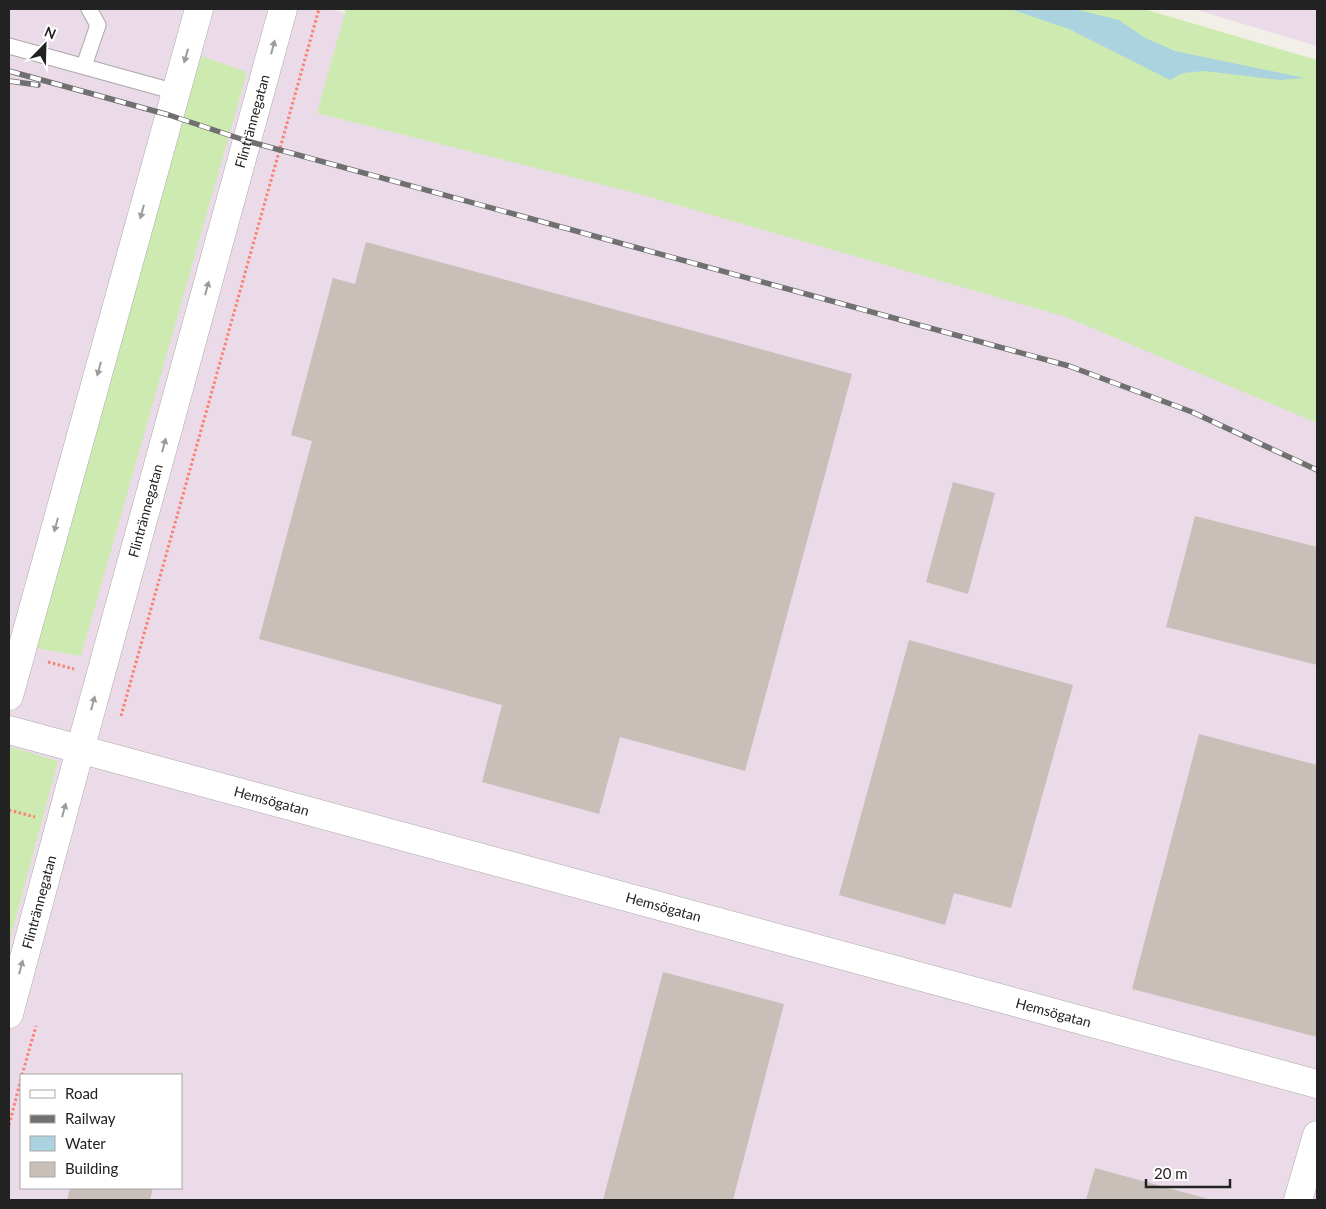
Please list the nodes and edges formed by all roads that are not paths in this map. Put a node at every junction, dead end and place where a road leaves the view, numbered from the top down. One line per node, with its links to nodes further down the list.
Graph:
1 (89, 9): 5 (lane)
2 (200, 9): 6 (street, one-way to 6)
3 (283, 9): 9 (street, Flintrännegatan, one-way to 3)
4 (9, 46): 5 (lane)
5 (84, 66): 6 (lane)
6 (176, 92): 7 (street, one-way to 7)
7 (9, 696)
8 (9, 730): 9 (street, Hemsögatan)
9 (80, 750): 10 (street, Flintrännegatan, one-way to 9); 11 (street, Hemsögatan)
10 (9, 1014)
11 (1317, 1084)
12 (1317, 1135): 13 (street)
13 (1298, 1200)

